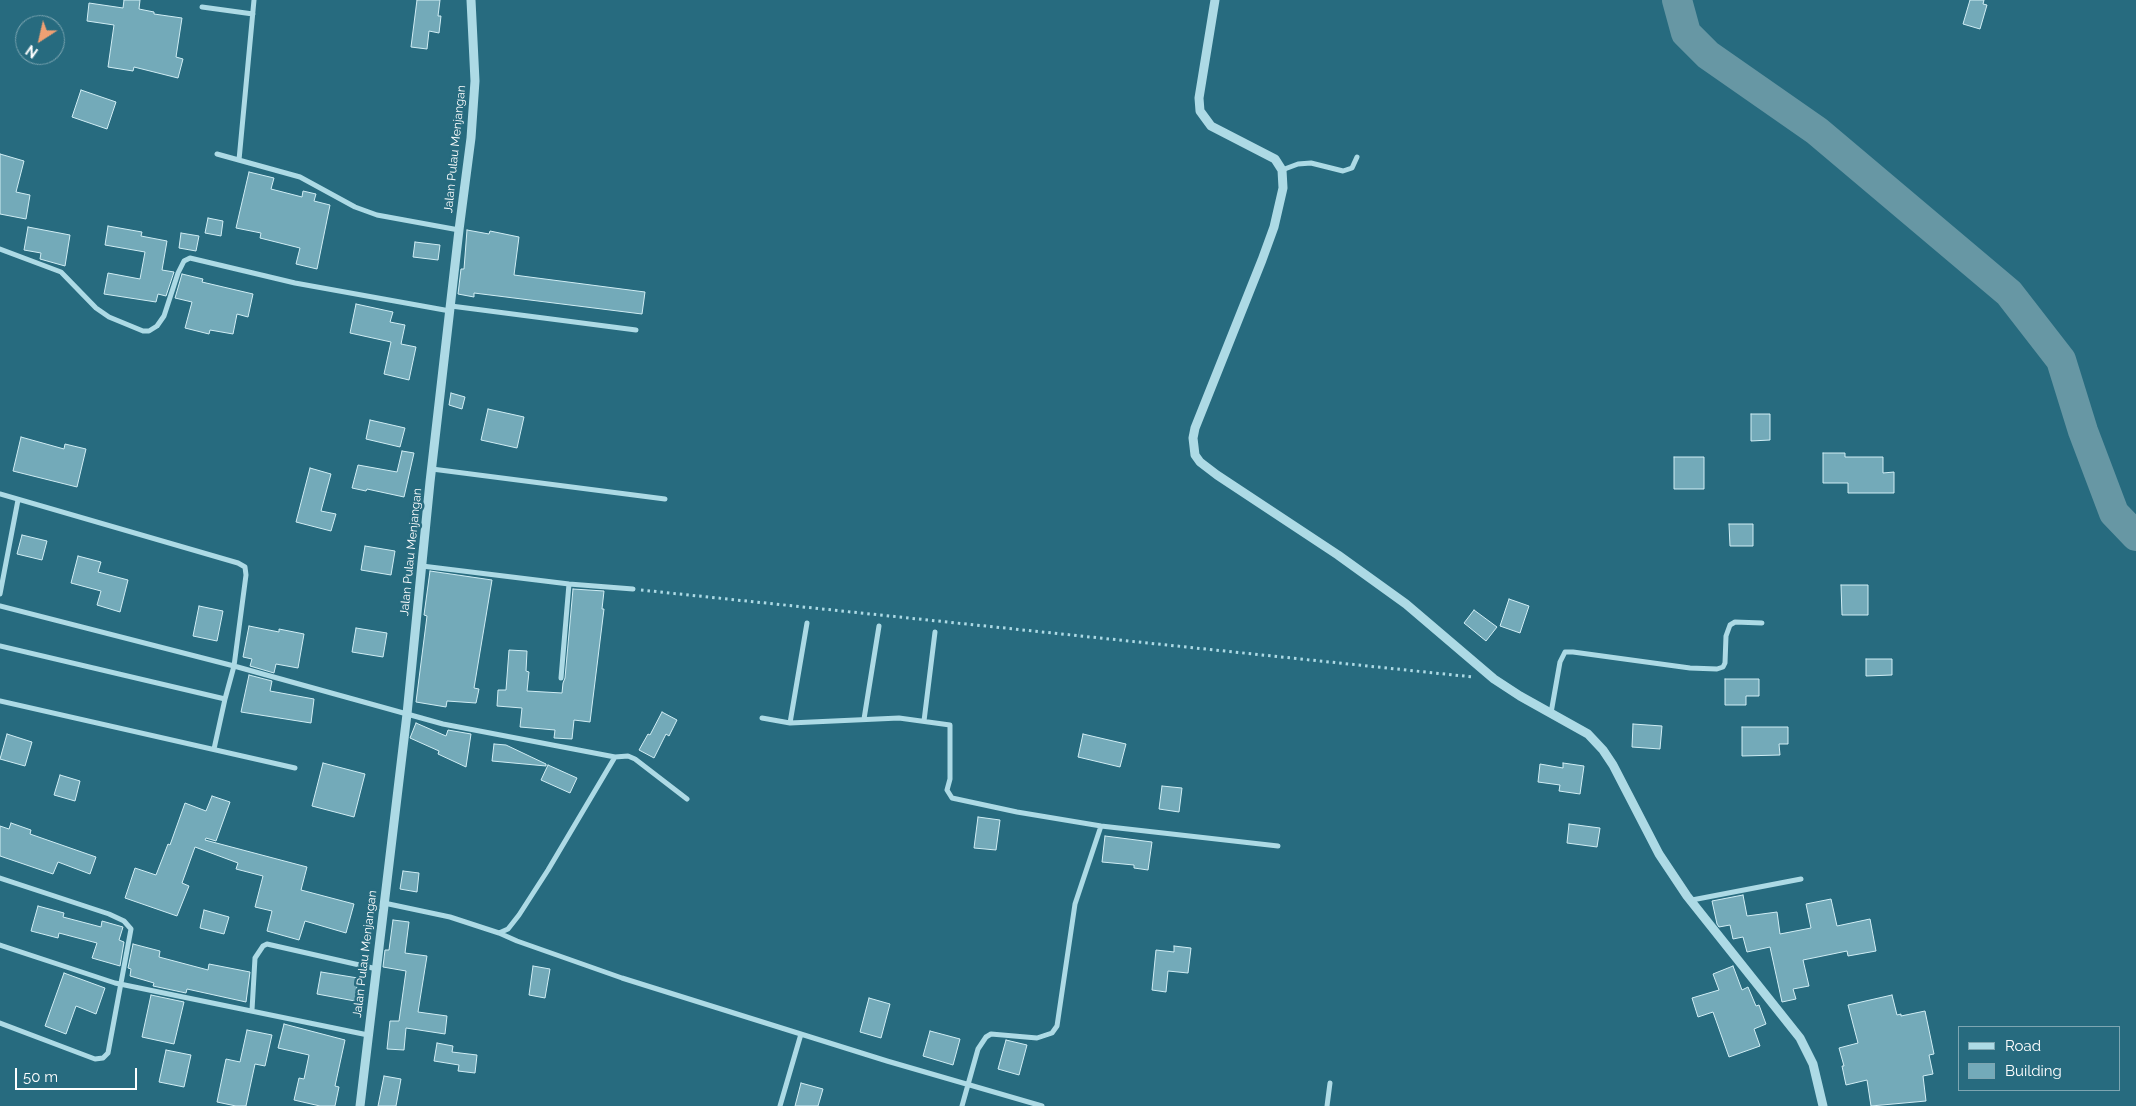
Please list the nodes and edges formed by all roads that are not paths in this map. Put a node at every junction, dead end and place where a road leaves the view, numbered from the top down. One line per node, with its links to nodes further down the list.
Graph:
1 (254, 0): 5 (street)
2 (471, 0): 10 (street, Jalan Pulau Menjangan)
3 (1215, 0): 9 (street)
4 (202, 7): 5 (street)
5 (253, 14): 8 (street)
6 (217, 154): 8 (street)
7 (1357, 157): 9 (street)
8 (239, 160): 10 (street)
9 (1282, 170): 32 (street)
10 (459, 230): 12 (street, Jalan Pulau Menjangan)
11 (0, 249): 12 (street)
12 (450, 309): 13 (street); 14 (street, Jalan Pulau Menjangan)
13 (636, 330)
14 (432, 469): 16 (street); 18 (street, Jalan Pulau Menjangan)
15 (0, 494): 17 (street)
16 (665, 499)
17 (18, 500): 21 (street); 28 (street)
18 (422, 566): 19 (street); 33 (street, Jalan Pulau Menjangan)
19 (568, 584): 20 (street); 29 (street)
20 (633, 589)
21 (0, 594)
22 (0, 606): 28 (street)
23 (807, 622): 37 (street)
24 (1762, 623): 32 (street)
25 (879, 626): 35 (street)
26 (935, 632): 36 (street)
27 (0, 646): 30 (street)
28 (234, 666): 30 (street); 33 (street)
29 (561, 678)
30 (225, 699): 38 (street)
31 (0, 701): 38 (street)
32 (1552, 713): 46 (street)
33 (406, 714): 39 (street); 47 (street, Jalan Pulau Menjangan)
34 (762, 718): 37 (street)
35 (864, 719): 36 (street); 37 (street)
36 (924, 721): 42 (street)
37 (790, 723)
38 (214, 749): 40 (street)
39 (614, 757): 41 (street); 48 (street)
40 (295, 768)
41 (687, 799)
42 (1101, 826): 43 (street); 57 (street)
43 (1278, 846)
44 (0, 878): 51 (street)
45 (1801, 879): 46 (street)
46 (1692, 900): 63 (street)
47 (384, 904): 48 (street); 50 (street, Jalan Pulau Menjangan)
48 (499, 933): 54 (street)
49 (0, 945): 51 (street)
50 (377, 969): 52 (street); 55 (street, Jalan Pulau Menjangan)
51 (121, 984): 52 (street); 53 (street)
52 (252, 1010): 55 (street)
53 (0, 1023)
54 (801, 1034): 57 (street); 59 (street)
55 (368, 1035): 58 (street, Jalan Pulau Menjangan)
56 (1330, 1082): 62 (street)
57 (968, 1084): 60 (street); 61 (street)
58 (360, 1106)
59 (780, 1106)
60 (962, 1106)
61 (1042, 1106)
62 (1327, 1106)
63 (1823, 1106)

